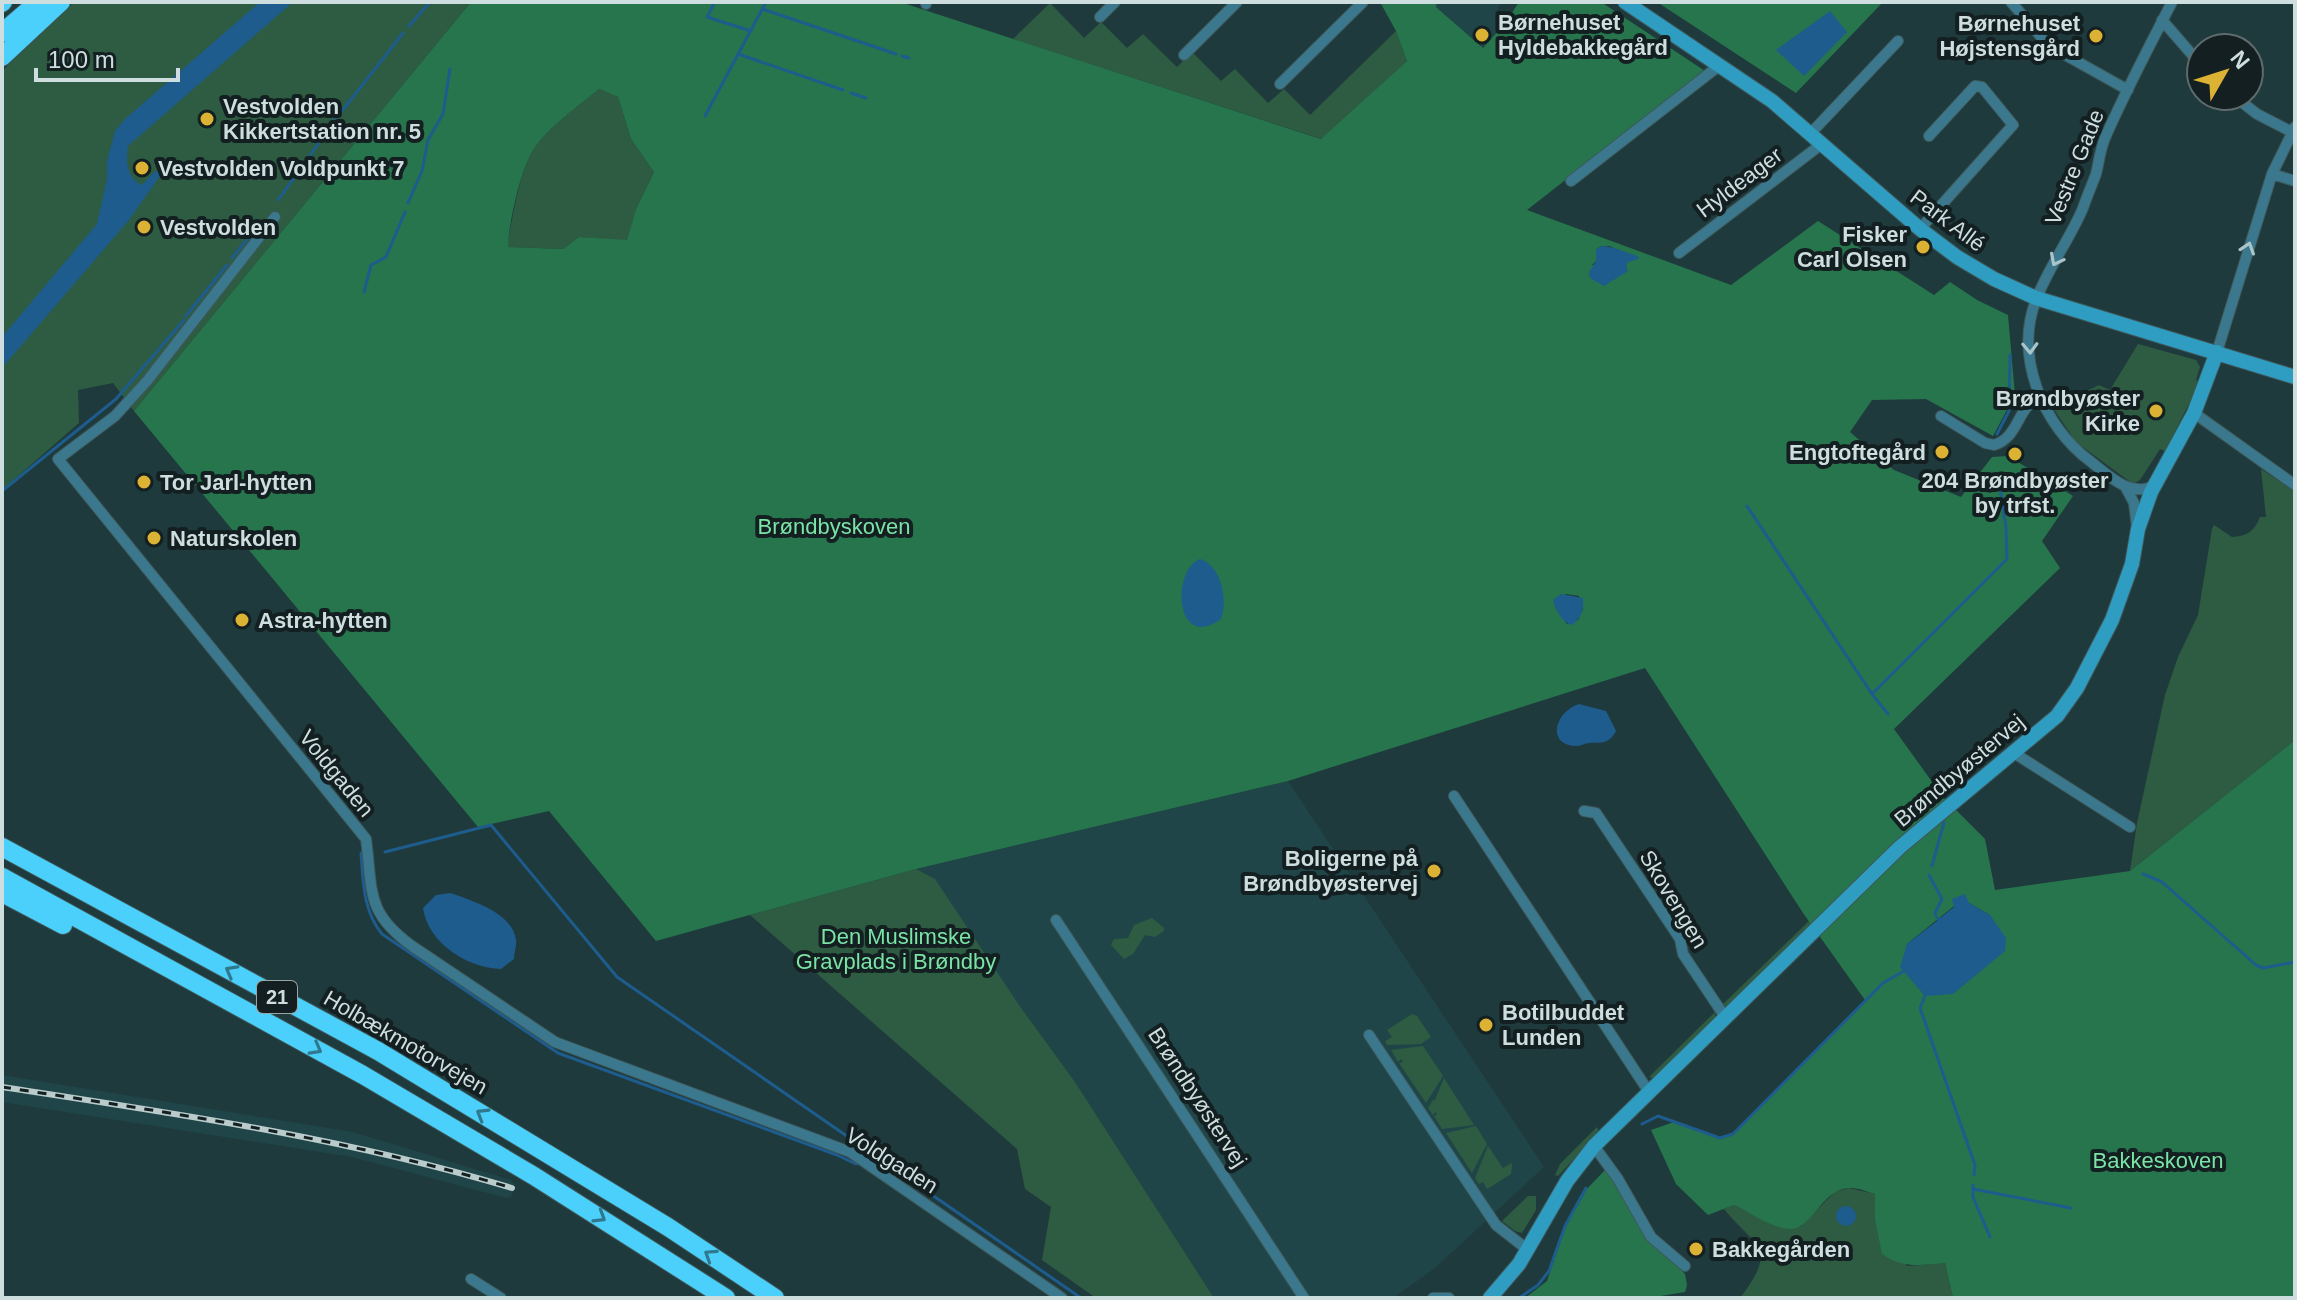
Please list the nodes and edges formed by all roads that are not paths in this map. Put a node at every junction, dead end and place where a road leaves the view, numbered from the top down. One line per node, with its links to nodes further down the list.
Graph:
1 (38, 2): 11 (highway)
2 (61, 2): 15 (highway)
3 (1115, 2): 9 (street)
4 (1237, 2): 14 (street)
5 (1363, 2): 17 (street)
6 (1625, 2): 16 (street, Park Allé)
7 (2011, 2): 18 (street)
8 (2172, 2): 10 (street, Vestre Gade)
9 (1100, 17)
10 (2162, 20): 13 (street); 18 (street, Vestre Gade)
11 (2, 35)
12 (1898, 41): 22 (street, Hyldeager)
13 (2185, 47)
14 (1184, 55)
15 (2, 57)
16 (1720, 65): 22 (street, Park Allé); 24 (street)
17 (1280, 84)
18 (2128, 90): 29 (street, Vestre Gade, one-way to 29)
19 (2254, 112): 20 (street)
20 (2294, 130): 23 (street, Brøndbyøstervej)
21 (1929, 136): 27 (street)
22 (1817, 138): 27 (street, Park Allé); 28 (street, Hyldeager)
23 (2272, 174): 25 (street); 30 (street, Brøndbyøstervej, one-way to 23)
24 (1571, 181)
25 (2295, 181)
26 (275, 217): 60 (street, Voldgaden)
27 (1920, 229): 29 (street, Park Allé)
28 (1679, 253)
29 (2036, 298): 30 (street, Park Allé); 32 (street, Vestre Gade, one-way to 32)
30 (2217, 352): 31 (street, Park Allé); 33 (street, Brøndbyøstervej)
31 (2295, 377)
32 (2040, 397): 34 (street); 37 (street, Vestre Gade)
33 (2194, 413): 35 (street); 36 (street, Brøndbyøstervej)
34 (1941, 416)
35 (2295, 485)
36 (2153, 486): 37 (street); 38 (street, Brøndbyøstervej)
37 (2126, 488): 38 (street)
38 (2138, 529): 39 (street, Brøndbyøstervej)
39 (2014, 753): 42 (street); 50 (street, Brøndbyøstervej)
40 (1454, 796): 52 (street)
41 (1584, 811): 50 (street, Skovengen)
42 (2130, 827)
43 (2, 833): 48 (highway)
44 (2, 847): 48 (highway, Holbækmotorvejen / 21)
45 (2, 877): 49 (highway, 21)
46 (2, 893): 49 (highway)
47 (1056, 920): 61 (street, Brøndbyøstervej)
48 (150, 927): 59 (highway, Holbækmotorvejen / 21, one-way to 48)
49 (203, 988): 58 (highway, 21, one-way to 58)
50 (1725, 1017): 52 (street, Brøndbyøstervej)
51 (1369, 1035): 54 (street)
52 (1649, 1092): 53 (street, Brøndbyøstervej)
53 (1594, 1146): 54 (street, Brøndbyøstervej); 55 (street)
54 (1528, 1250): 64 (street, Brøndbyøstervej)
55 (1685, 1266)
56 (471, 1279): 57 (street)
57 (501, 1298)
58 (726, 1298)
59 (775, 1298)
60 (1062, 1298)
61 (1304, 1298)
62 (1433, 1298): 63 (street)
63 (1449, 1298)
64 (1490, 1298)

